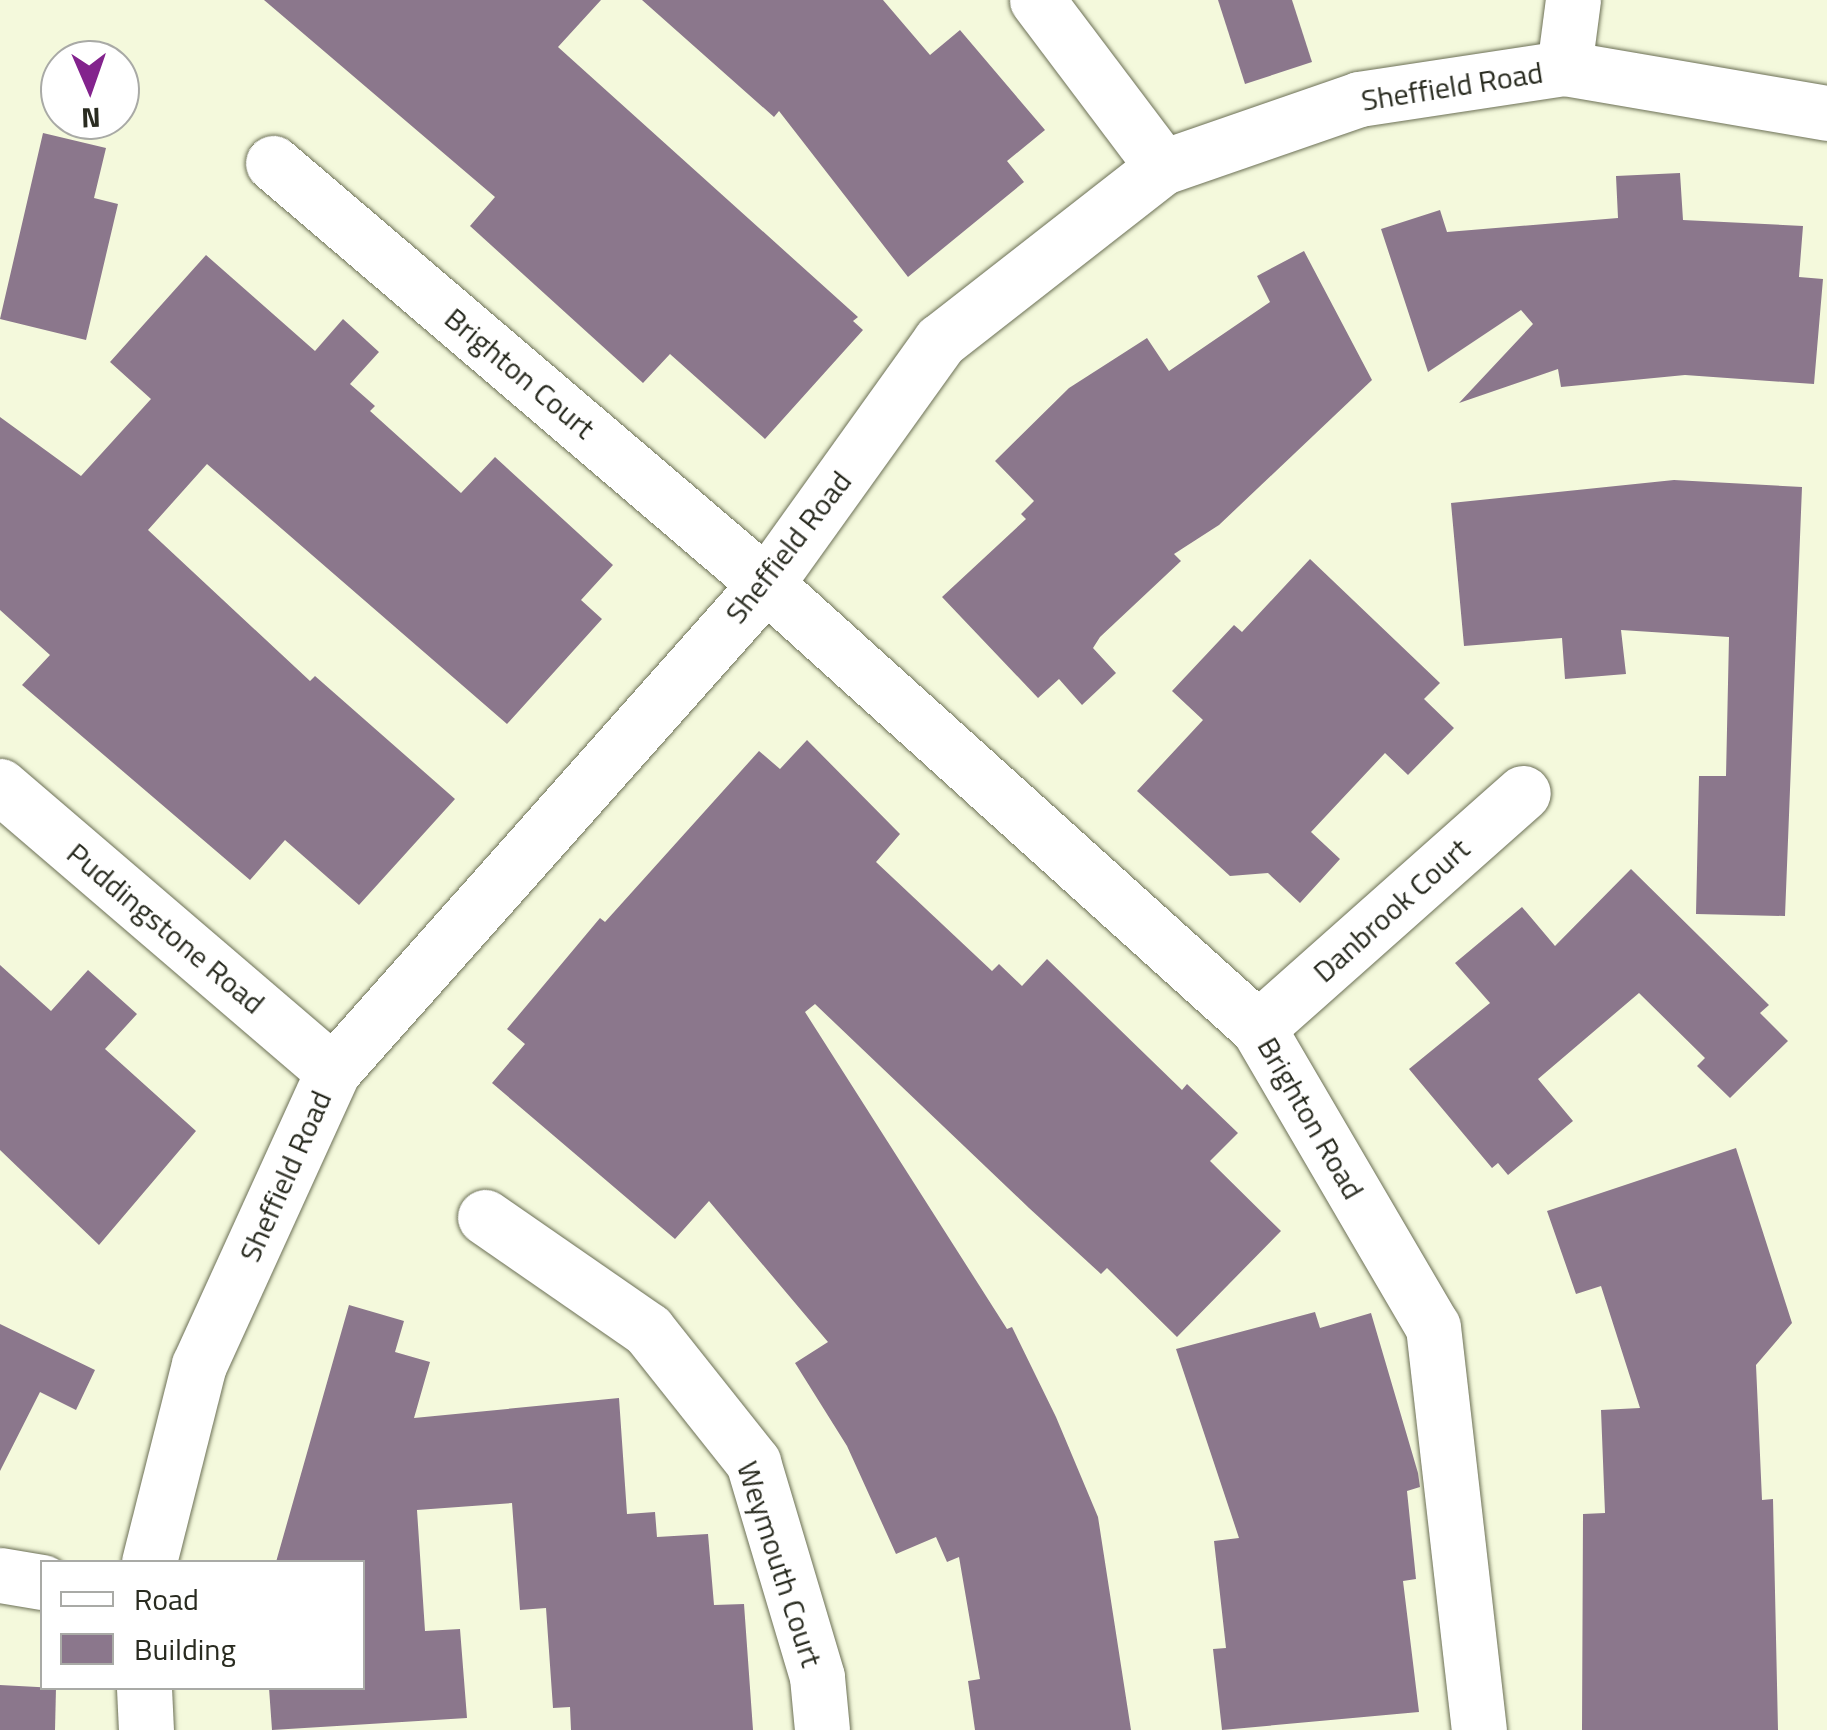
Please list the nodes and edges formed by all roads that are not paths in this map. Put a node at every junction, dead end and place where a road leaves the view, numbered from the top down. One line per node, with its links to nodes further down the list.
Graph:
1 (1037, 0): 6 (street)
2 (1573, 0): 3 (street)
3 (1564, 68): 4 (street, Sheffield Road); 6 (street, Sheffield Road)
4 (1827, 113)
5 (274, 163): 7 (street, Brighton Court)
6 (1163, 167): 7 (street, Sheffield Road)
7 (766, 584): 10 (street, Brighton Road); 11 (street, Sheffield Road)
8 (0, 786): 11 (street, Puddingstone Road)
9 (1523, 793): 10 (street, Danbrook Court)
10 (1258, 1028): 19 (street, Brighton Road)
11 (333, 1070): 13 (street, Sheffield Road)
12 (485, 1217): 18 (street, Weymouth Court)
13 (150, 1560)
14 (0, 1575): 15 (street)
15 (40, 1582)
16 (144, 1690): 17 (street)
17 (146, 1730)
18 (822, 1730)
19 (1479, 1730)

